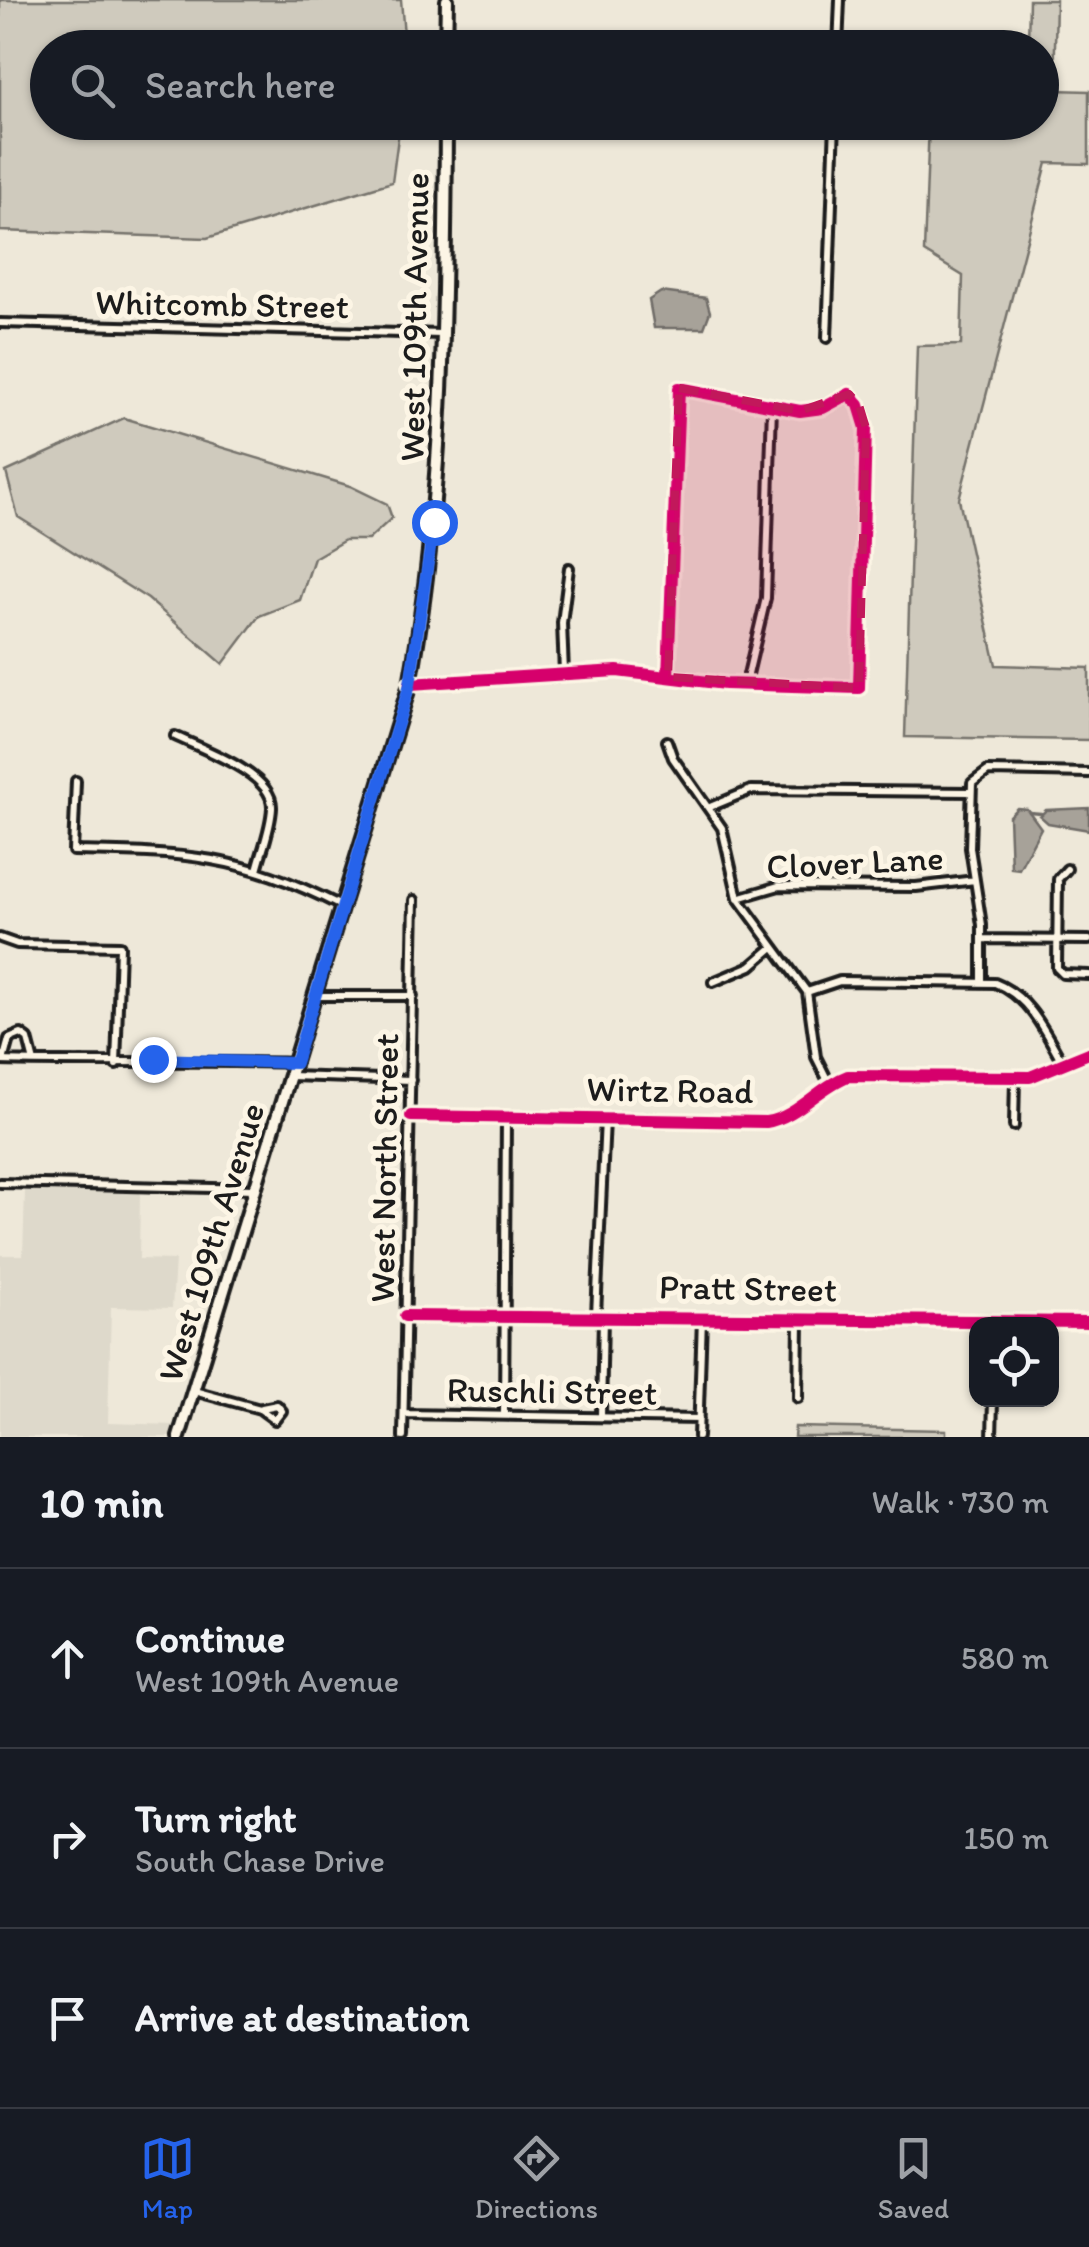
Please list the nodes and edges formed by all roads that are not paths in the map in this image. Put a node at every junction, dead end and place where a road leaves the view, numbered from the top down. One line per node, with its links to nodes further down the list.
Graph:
1 (447, 0): 3 (main road)
2 (840, 0): 4 (street)
3 (446, 30)
4 (839, 30)
5 (446, 140): 8 (main road, West 109th Avenue)
6 (834, 140): 9 (street)
7 (0, 324): 8 (street, Whitcomb Street)
8 (442, 334): 15 (main road, West 109th Avenue)
9 (827, 338)
10 (772, 406): 13 (street); 14 (street); 14 (street)
11 (569, 568): 12 (street)
12 (564, 673): 13 (street); 15 (street)
13 (668, 677): 14 (street)
14 (746, 683)
15 (410, 684): 27 (main road, West 109th Avenue)
16 (176, 736): 22 (street)
17 (668, 740): 21 (street)
18 (1089, 773): 20 (street)
19 (76, 781): 22 (street)
20 (970, 792): 21 (street); 24 (street)
21 (710, 807): 25 (street)
22 (257, 870): 27 (street)
23 (1067, 870): 30 (street)
24 (975, 880): 25 (street, Clover Lane); 29 (street)
25 (738, 898): 32 (street)
26 (414, 900): 38 (street, West North Street)
27 (342, 907): 37 (main road, West 109th Avenue)
28 (0, 938): 43 (street)
29 (982, 939): 30 (street); 35 (street)
30 (1057, 940): 31 (street); 33 (street)
31 (1089, 940)
32 (773, 947): 34 (street); 36 (street)
33 (1089, 974)
34 (713, 982)
35 (982, 982): 36 (street); 44 (street)
36 (806, 992): 48 (street)
37 (315, 996): 38 (street); 42 (main road, West 109th Avenue)
38 (413, 996): 47 (street, West North Street)
39 (1089, 1053): 44 (street, Wirtz Road)
40 (2, 1061): 41 (street); 41 (street)
41 (34, 1062): 43 (street)
42 (295, 1063): 43 (street); 45 (main road, West 109th Avenue)
43 (116, 1065)
44 (1064, 1065): 46 (street, Wirtz Road)
45 (290, 1076): 47 (street); 54 (main road, West 109th Avenue)
46 (1014, 1078): 48 (street, Wirtz Road); 52 (street)
47 (411, 1080): 49 (street, West North Street)
48 (829, 1083): 51 (street, Wirtz Road)
49 (410, 1116): 50 (street, Wirtz Road); 55 (street, West North Street)
50 (506, 1118): 51 (street, Wirtz Road); 56 (street)
51 (605, 1120): 57 (street)
52 (1014, 1126)
53 (0, 1183): 54 (street)
54 (255, 1189): 63 (main road, West 109th Avenue)
55 (406, 1316): 56 (street, Pratt Street); 67 (street, West North Street)
56 (503, 1316): 57 (street, Pratt Street); 68 (street)
57 (599, 1316): 58 (street, Pratt Street); 69 (street)
58 (702, 1318): 59 (street, Pratt Street); 70 (street)
59 (800, 1318): 60 (street, Pratt Street); 64 (street)
60 (969, 1322)
61 (1059, 1322): 62 (street, Pratt Street)
62 (1089, 1322)
63 (194, 1390): 66 (street); 71 (main road, West 109th Avenue)
64 (798, 1398)
65 (994, 1407): 74 (street)
66 (260, 1409)
67 (404, 1414): 68 (street, Ruschli Street); 72 (street, West North Street)
68 (504, 1414): 69 (street, Ruschli Street)
69 (601, 1415): 70 (street, Ruschli Street)
70 (699, 1419): 73 (street)
71 (179, 1437)
72 (403, 1437)
73 (698, 1437)
74 (992, 1437)

